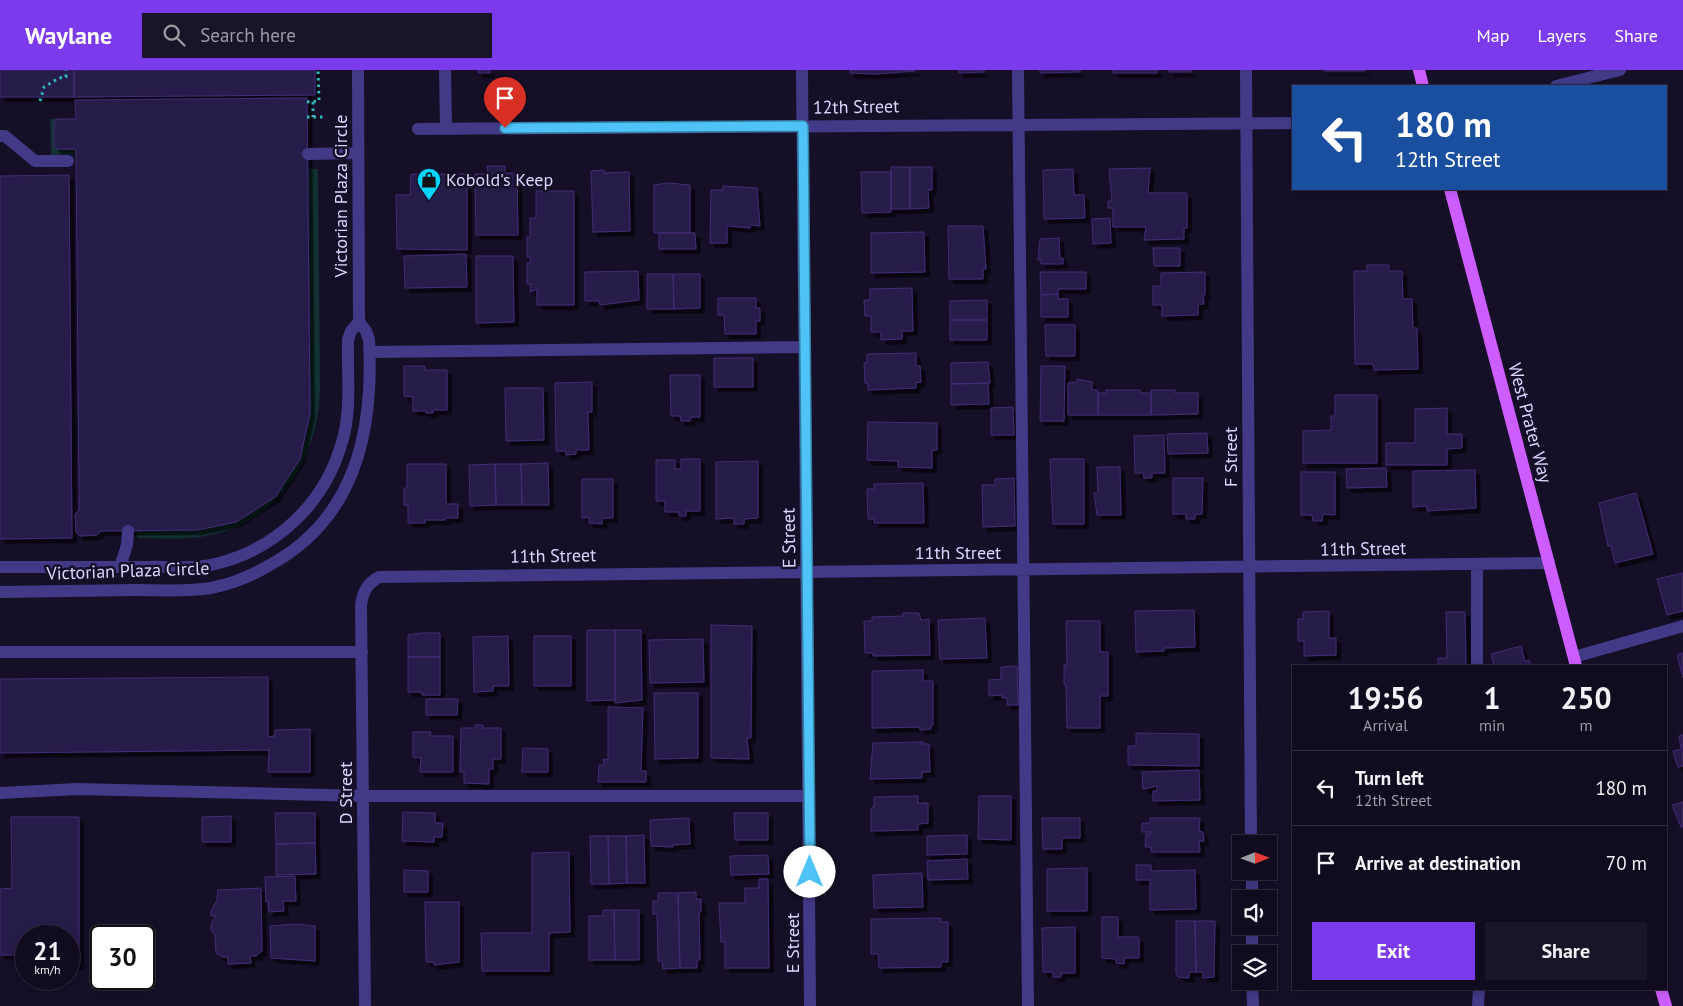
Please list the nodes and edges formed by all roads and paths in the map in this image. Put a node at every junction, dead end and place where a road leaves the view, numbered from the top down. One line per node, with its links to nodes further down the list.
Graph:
1 (66, 70): 12 (path)
2 (318, 70): 14 (path)
3 (358, 70): 25 (street, Victorian Plaza Circle)
4 (445, 70): 22 (street)
5 (802, 70): 21 (street, E Street)
6 (1018, 70): 18 (street)
7 (1246, 70): 20 (street, F Street)
8 (1419, 70): 10 (main road)
9 (1620, 70): 11 (street)
10 (1423, 85)
11 (1560, 85)
12 (40, 100)
13 (307, 102): 14 (path)
14 (313, 102): 17 (path)
15 (324, 116): 17 (path)
16 (307, 117): 17 (path)
17 (313, 117)
18 (1019, 123): 20 (street, 12th Street); 21 (street, 12th Street); 38 (street)
19 (1292, 123): 20 (street, 12th Street)
20 (1246, 124): 37 (street, F Street)
21 (803, 126): 22 (street, 12th Street); 30 (street, E Street)
22 (446, 128): 23 (street, 12th Street)
23 (418, 129)
24 (0, 136): 27 (street)
25 (358, 153): 26 (street); 29 (street, Victorian Plaza Circle)
26 (308, 154)
27 (68, 161)
28 (1450, 190): 33 (main road, West Prater Way)
29 (359, 322): 31 (street, Victorian Plaza Circle); 36 (street, Victorian Plaza Circle)
30 (805, 347): 31 (street); 39 (street, E Street)
31 (370, 352): 41 (street, Victorian Plaza Circle)
32 (128, 531): 36 (street)
33 (1549, 563): 34 (street, 11th Street); 45 (main road, West Prater Way)
34 (1477, 565): 37 (street, 11th Street); 46 (street)
35 (0, 567): 36 (street, Victorian Plaza Circle)
36 (120, 567)
37 (1250, 568): 38 (street, 11th Street); 50 (street, F Street)
38 (1023, 570): 39 (street, 11th Street); 56 (street)
39 (807, 571): 40 (street, 11th Street); 49 (street, E Street)
40 (369, 582): 44 (street, D Street)
41 (0, 592)
42 (1683, 626): 45 (street)
43 (0, 652): 44 (street)
44 (362, 652): 48 (street, D Street)
45 (1575, 662)
46 (1477, 665)
47 (0, 793): 48 (street)
48 (364, 796): 49 (street); 54 (street, D Street)
49 (809, 796): 55 (street, E Street)
50 (1252, 835)
51 (1252, 990): 57 (street)
52 (1479, 990): 58 (street)
53 (1661, 990): 59 (main road)
54 (365, 1006)
55 (810, 1006)
56 (1028, 1006)
57 (1252, 1006)
58 (1478, 1006)
59 (1666, 1006)

